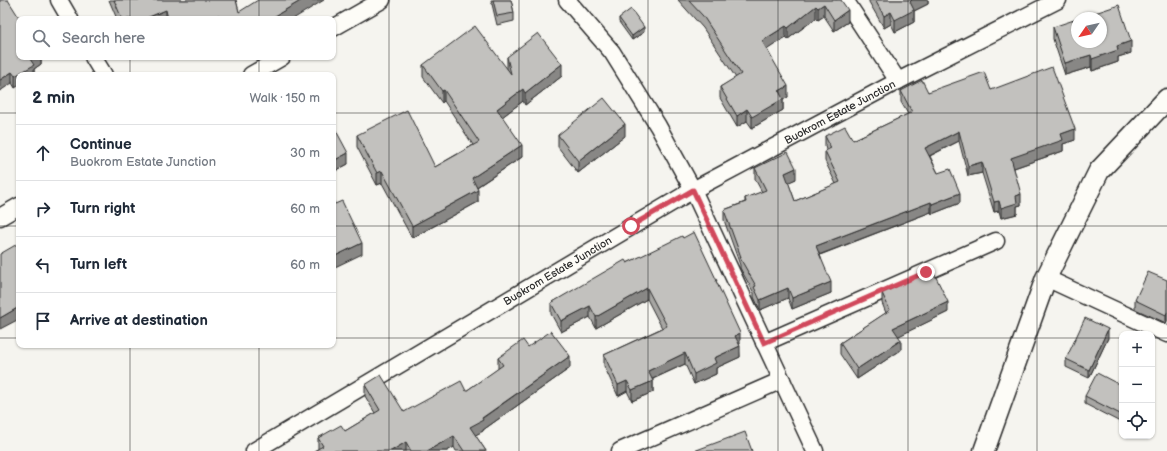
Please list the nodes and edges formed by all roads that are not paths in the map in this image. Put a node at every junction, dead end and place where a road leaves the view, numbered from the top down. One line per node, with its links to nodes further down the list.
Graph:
1 (59, 0): 6 (street)
2 (382, 0): 7 (street)
3 (567, 0): 14 (street)
4 (845, 0): 12 (street)
5 (1058, 0): 12 (street, Buokrom Estate Junction)
6 (68, 16)
7 (336, 26)
8 (95, 60): 10 (street)
9 (277, 60): 11 (street)
10 (102, 72)
11 (256, 72)
12 (898, 81): 14 (street, Buokrom Estate Junction)
13 (1167, 99): 18 (street)
14 (693, 190): 20 (street); 22 (street, Buokrom Estate Junction)
15 (16, 208): 16 (street)
16 (0, 217)
17 (996, 241): 20 (street)
18 (1046, 278): 19 (street); 25 (street)
19 (1167, 334)
20 (764, 343): 21 (street)
21 (782, 380): 23 (street); 24 (street)
22 (254, 451)
23 (620, 451)
24 (815, 451)
25 (984, 451)

